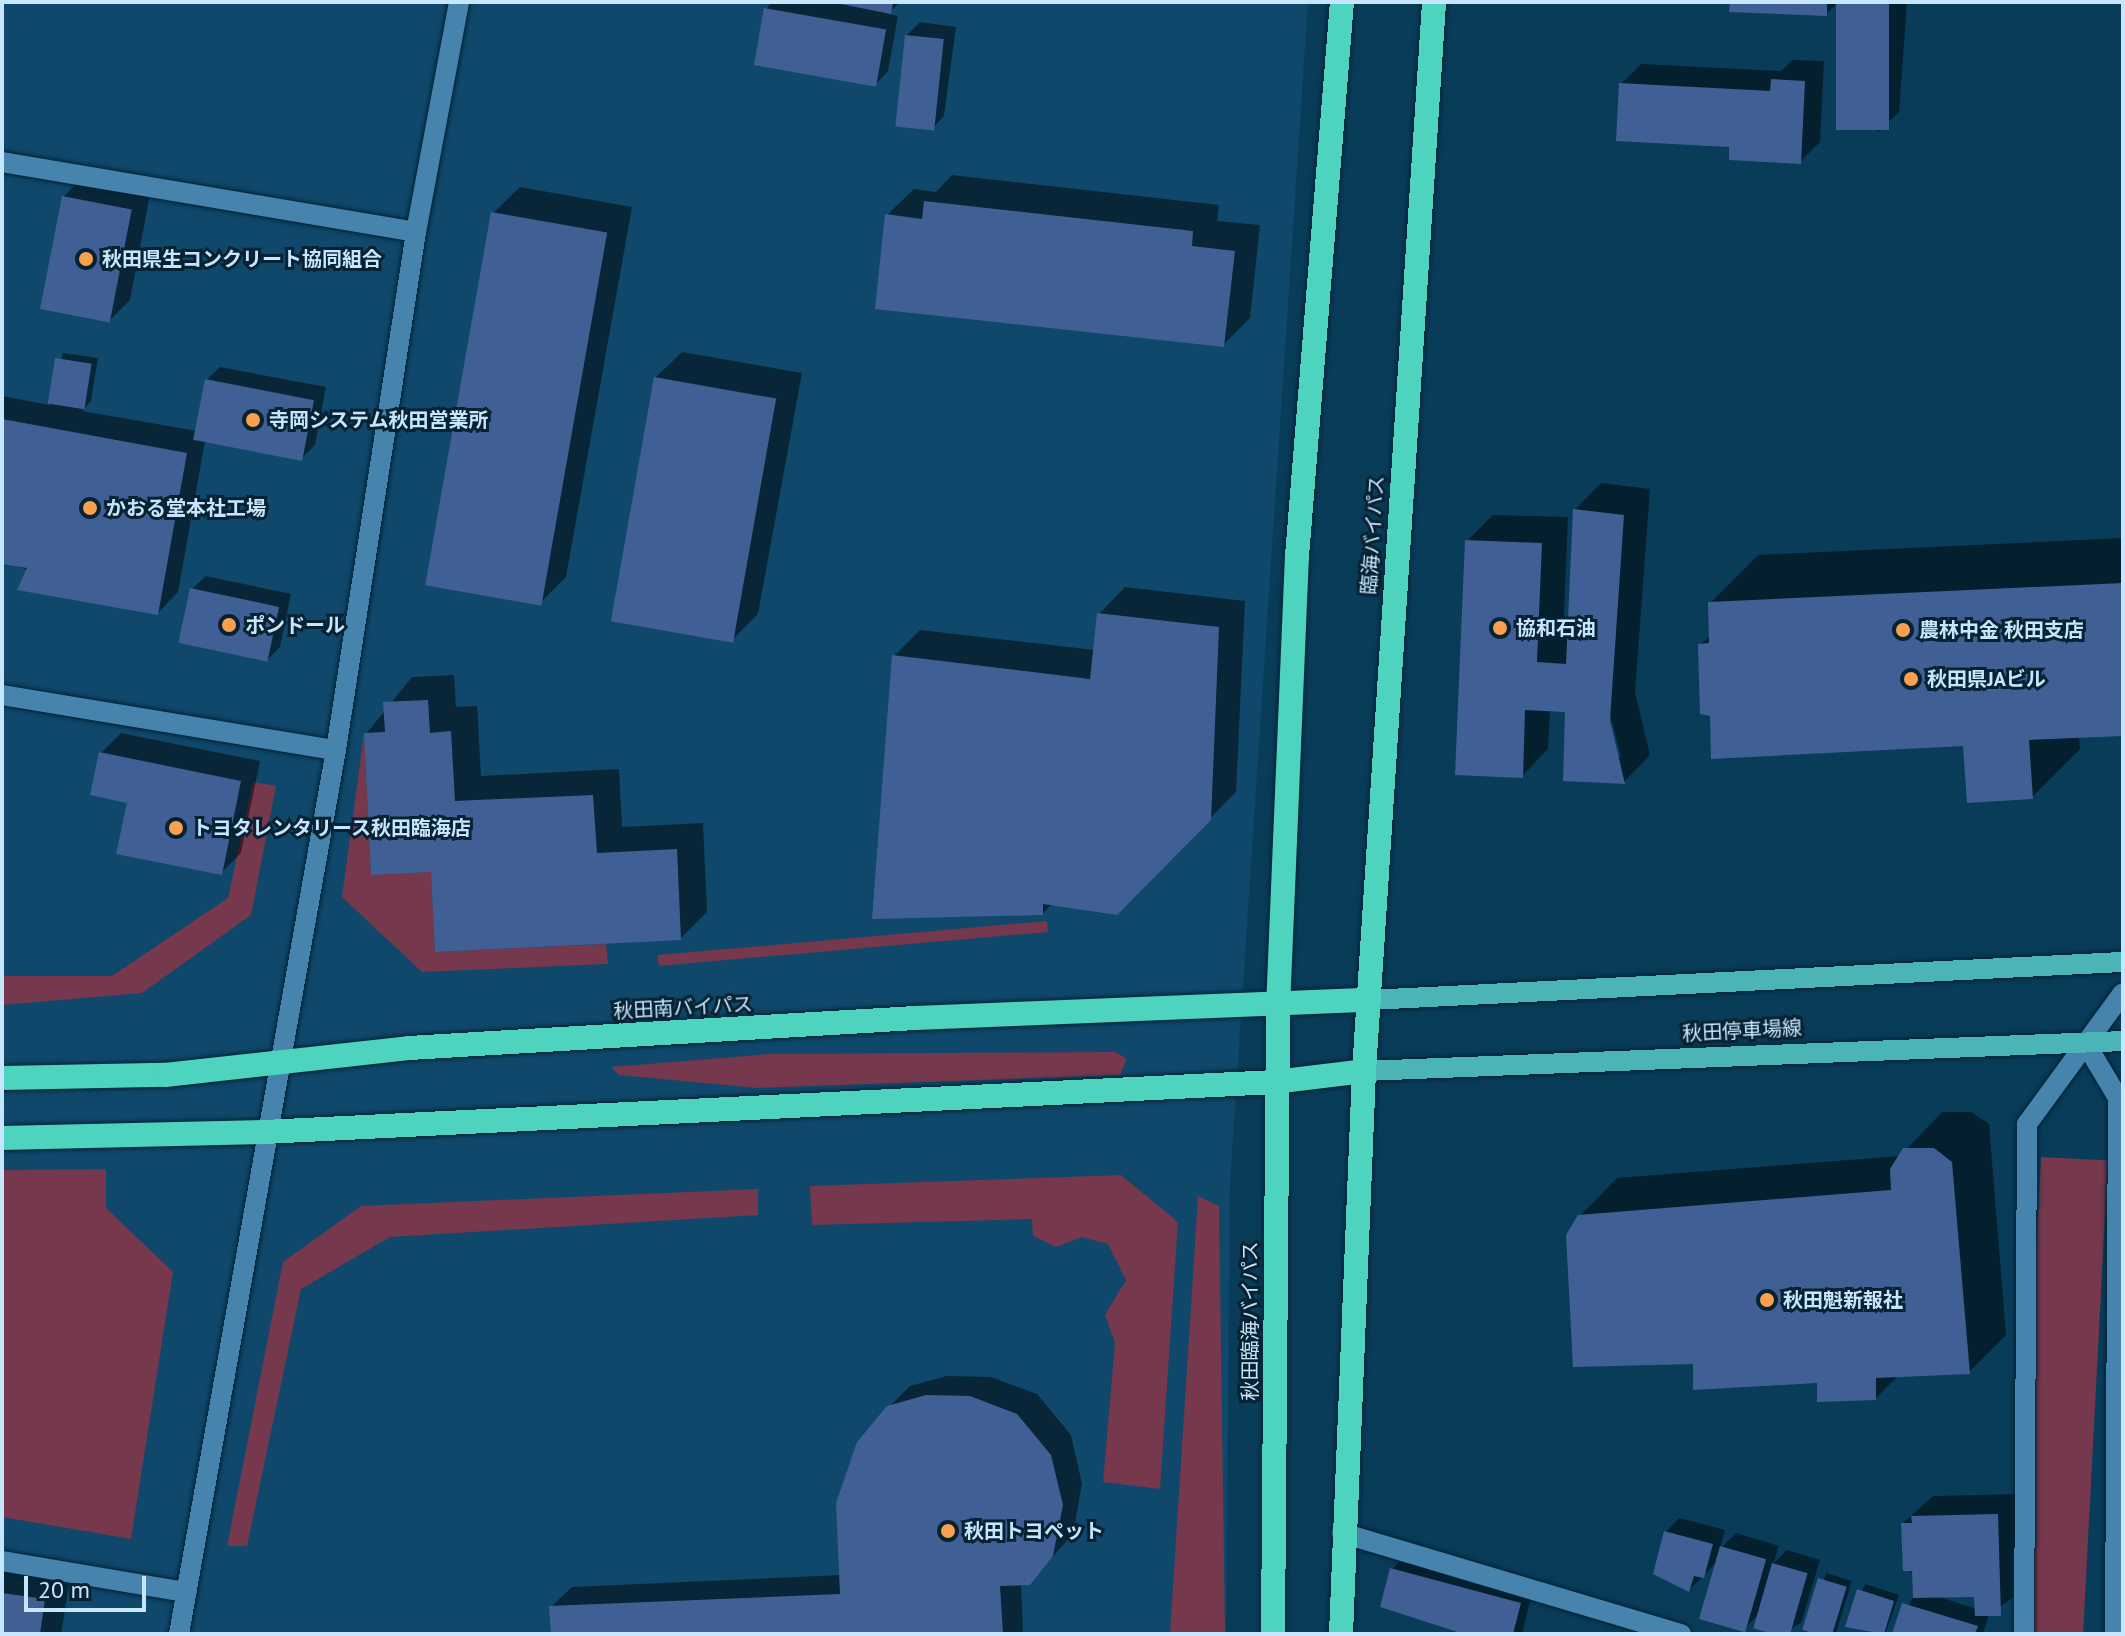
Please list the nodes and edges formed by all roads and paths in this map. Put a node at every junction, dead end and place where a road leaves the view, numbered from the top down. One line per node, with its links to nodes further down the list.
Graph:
1 (459, 2): 5 (street)
2 (1342, 2): 11 (highway)
3 (1434, 2): 10 (highway, 臨海バイパス)
4 (2, 162): 5 (street)
5 (416, 232): 7 (street)
6 (2, 695): 7 (street)
7 (336, 750): 14 (street)
8 (2123, 962): 10 (main road)
9 (2123, 993): 13 (street)
10 (1369, 1000): 11 (highway, 秋田南バイパス); 15 (highway, 臨海バイパス)
11 (1278, 1008): 14 (highway, 秋田南バイパス); 17 (highway, 秋田臨海バイパス)
12 (2123, 1041): 13 (main road, 秋田停車場線)
13 (2086, 1044): 15 (main road, 秋田停車場線); 23 (street); 28 (street)
14 (278, 1058): 16 (highway, 秋田南バイパス); 18 (street)
15 (1364, 1071): 17 (highway); 20 (highway)
16 (2, 1078)
17 (1275, 1082): 18 (highway); 25 (highway, 秋田臨海バイパス)
18 (264, 1132): 19 (highway); 22 (street)
19 (2, 1138)
20 (1342, 1533): 26 (highway); 27 (street)
21 (2, 1561): 22 (street)
22 (186, 1592): 24 (street)
23 (2119, 1606): 29 (street)
24 (179, 1634)
25 (1273, 1634)
26 (1341, 1634)
27 (1681, 1634)
28 (2024, 1634)
29 (2115, 1634)

